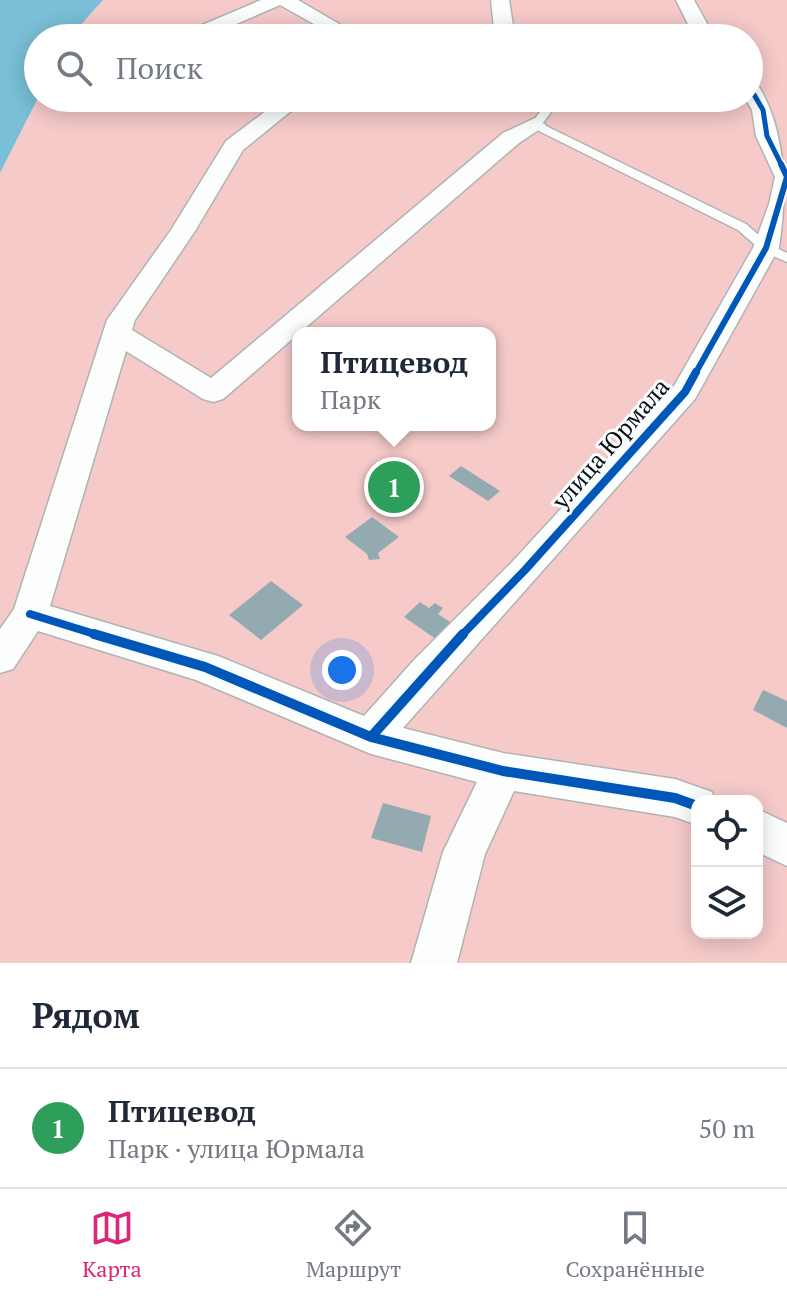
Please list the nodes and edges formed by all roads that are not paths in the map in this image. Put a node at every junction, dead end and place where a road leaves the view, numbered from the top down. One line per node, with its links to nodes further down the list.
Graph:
1 (277, 0): 5 (street)
2 (284, 0): 6 (street)
3 (500, 0): 7 (street)
4 (685, 0): 8 (street)
5 (221, 24)
6 (328, 24)
7 (503, 24)
8 (698, 24)
9 (763, 110): 13 (street, улица Юрмала)
10 (278, 112): 14 (street)
11 (546, 112): 12 (lane)
12 (535, 125): 13 (lane); 14 (street)
13 (777, 253): 17 (street, улица Юрмала)
14 (118, 334): 15 (street)
15 (30, 614): 16 (street); 17 (street)
16 (0, 658)
17 (371, 737): 18 (street)
18 (503, 771): 19 (street); 22 (street)
19 (691, 804)
20 (763, 832): 21 (street)
21 (787, 846)
22 (434, 963)

